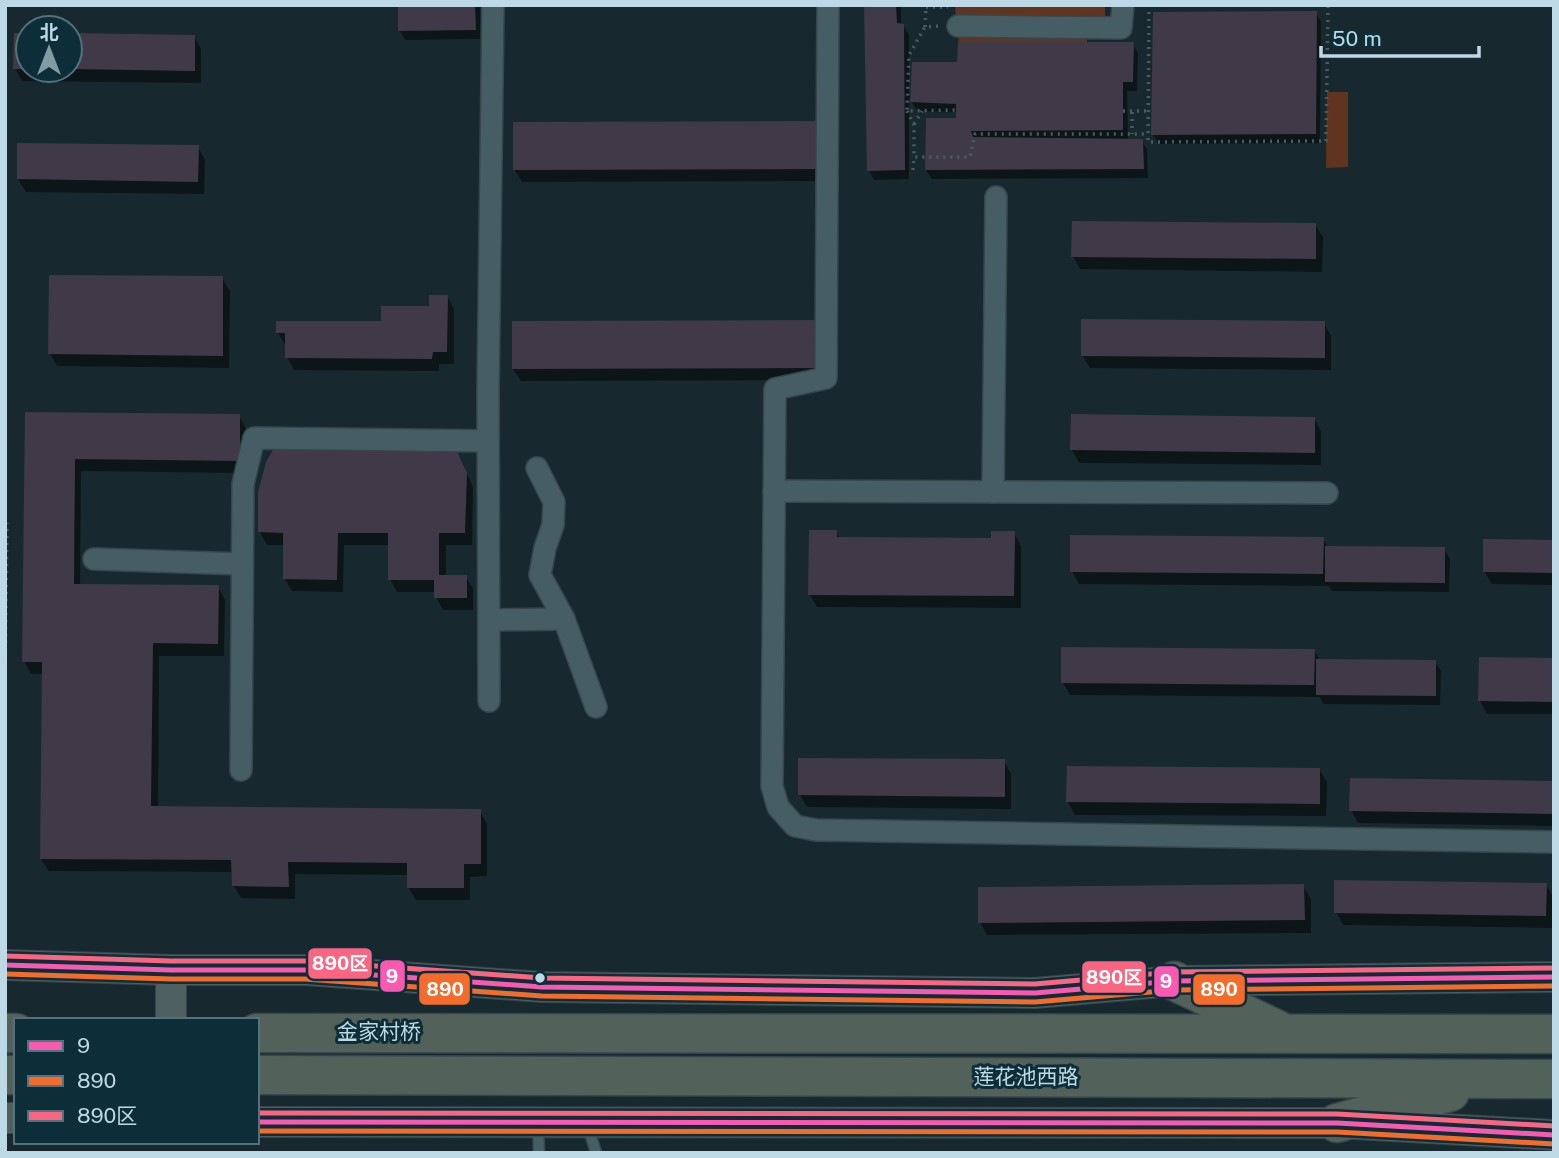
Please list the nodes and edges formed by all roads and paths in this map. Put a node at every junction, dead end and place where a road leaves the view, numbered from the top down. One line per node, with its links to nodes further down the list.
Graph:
1 (493, 5): 25 (street)
2 (828, 5): 27 (street)
3 (1123, 5): 7 (street)
4 (1149, 5): 14 (path)
5 (1328, 5): 18 (path)
6 (926, 6): 7 (path); 8 (path)
7 (956, 17): 8 (path)
8 (925, 27): 10 (path)
9 (956, 110): 11 (path)
10 (907, 111): 11 (path); 15 (path)
11 (922, 111): 15 (path)
12 (1123, 111): 13 (path)
13 (1132, 111): 14 (path); 16 (path)
14 (1149, 111): 17 (path)
15 (914, 125): 22 (path)
16 (1132, 134): 17 (path); 22 (path)
17 (1148, 134): 19 (path)
18 (1304, 141): 19 (path); 20 (path)
19 (1178, 142): 21 (path)
20 (1305, 147)
21 (1179, 148)
22 (915, 157): 23 (path)
23 (914, 170)
24 (996, 197): 28 (street)
25 (488, 441): 32 (street); 35 (street)
26 (537, 468): 34 (street)
27 (774, 491): 28 (street); 40 (street)
28 (993, 492): 29 (street)
29 (1327, 493)
30 (6, 523): 33 (path)
31 (94, 559): 32 (street)
32 (243, 564): 39 (street)
33 (6, 566): 36 (path)
34 (564, 619): 35 (street); 38 (street)
35 (489, 620): 37 (street)
36 (5, 685)
37 (489, 701)
38 (596, 707)
39 (241, 770)
40 (1554, 842)
41 (5, 965): 42 (street)
42 (171, 970): 44 (street); 46 (street)
43 (1554, 977): 44 (street)
44 (1174, 981): 51 (highway)
45 (1554, 1013): 49 (highway)
46 (171, 1018)
47 (500, 1032): 48 (highway, 金家村桥); 51 (highway, 莲花池西路)
48 (259, 1033)
49 (1498, 1034): 50 (highway, 莲花池西路); 51 (highway, 莲花池西路)
50 (1554, 1034)
51 (1289, 1035)
52 (259, 1075): 53 (highway, 金家村桥)
53 (498, 1075): 54 (highway, 莲花池西路)
54 (1495, 1079): 55 (highway, 莲花池西路); 57 (highway)
55 (1554, 1079)
56 (259, 1122): 60 (street)
57 (1337, 1123): 58 (street); 59 (street)
58 (587, 1124): 60 (street); 61 (lane)
59 (1554, 1135)
60 (539, 1138)
61 (596, 1153)

